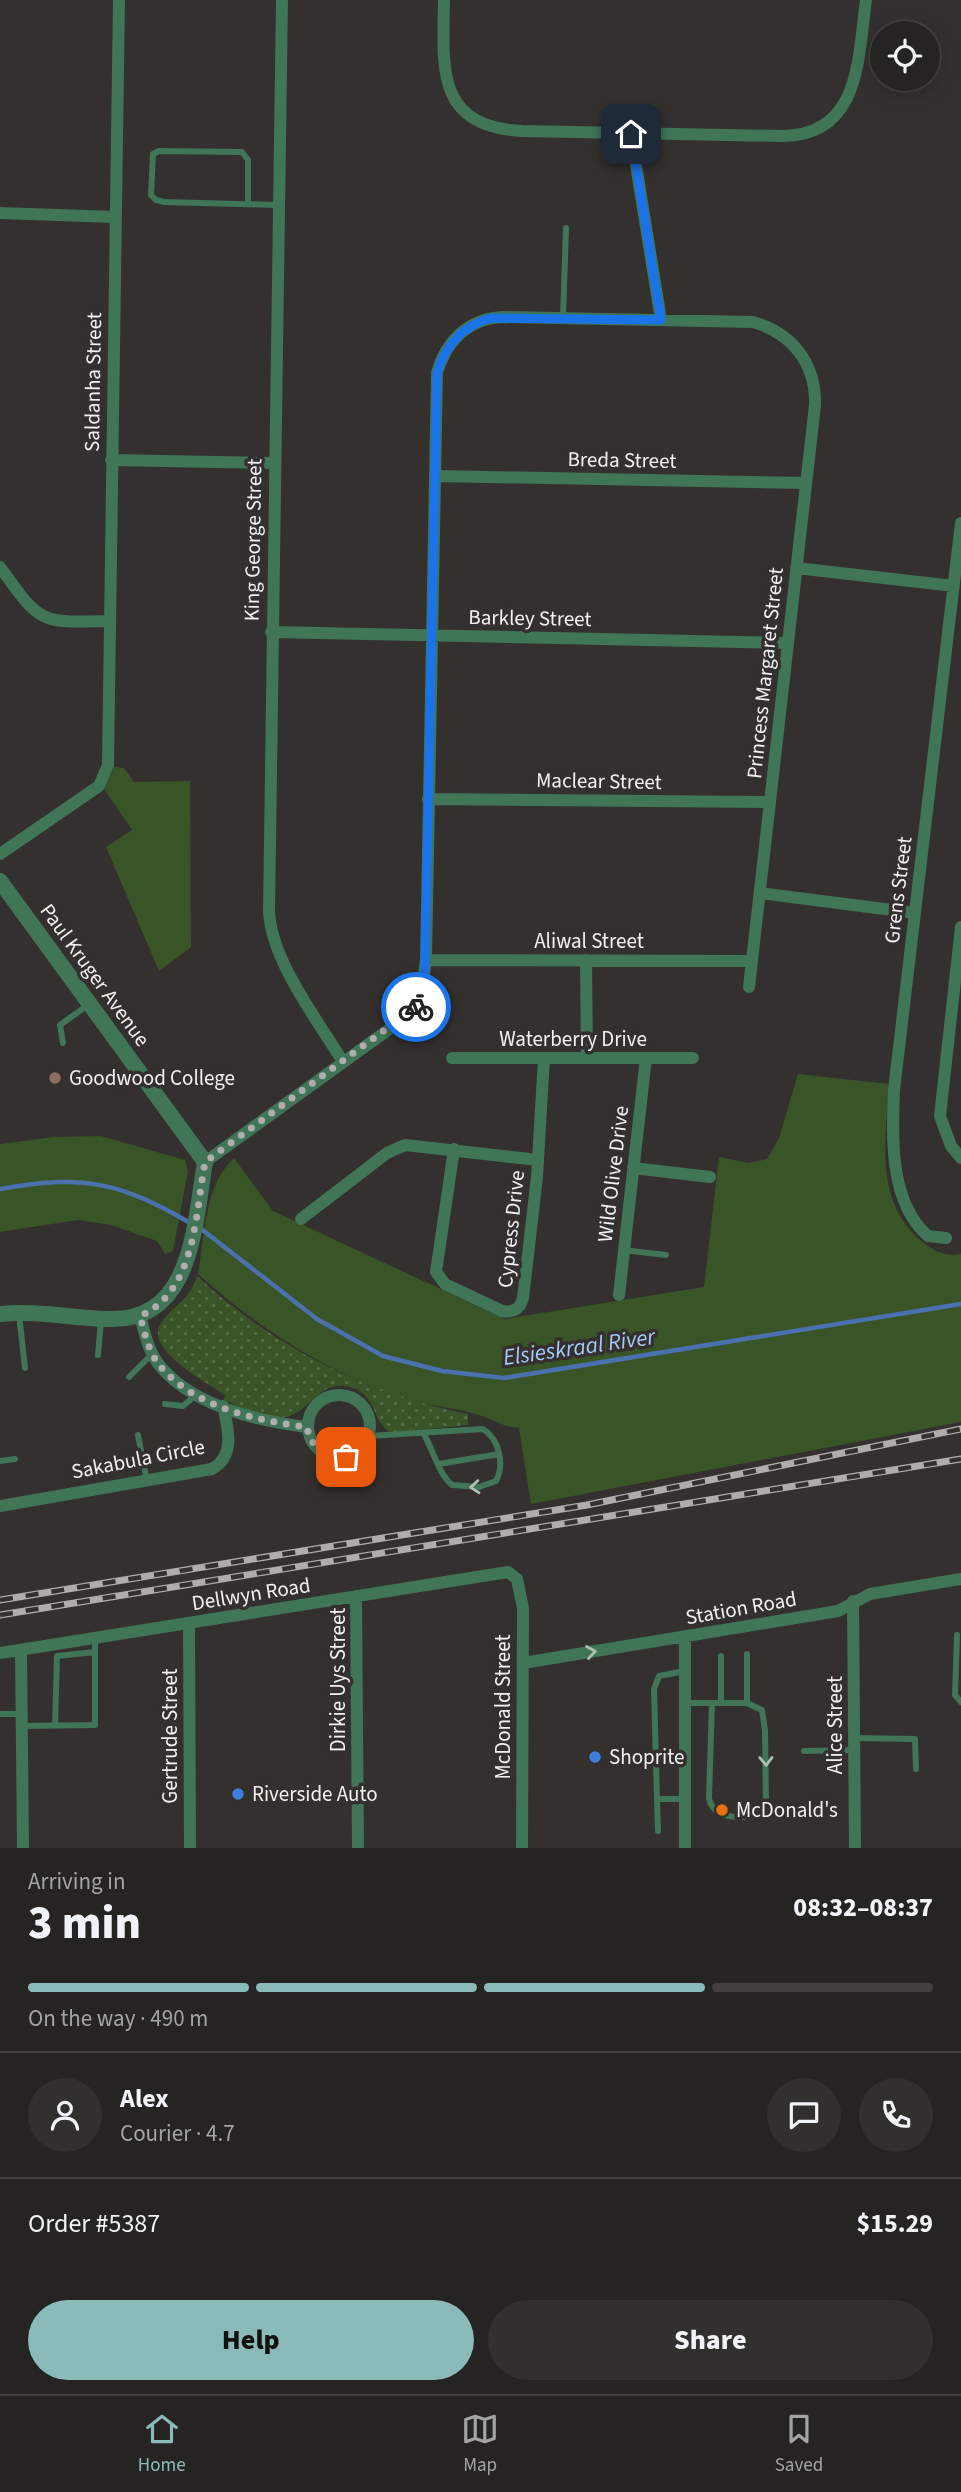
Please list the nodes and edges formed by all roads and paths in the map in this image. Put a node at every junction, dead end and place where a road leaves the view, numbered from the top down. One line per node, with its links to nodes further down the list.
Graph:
1 (119, 0): 9 (street, Saldanha Street)
2 (282, 0): 7 (street, King George Street)
3 (444, 0): 5 (street)
4 (866, 0): 5 (street)
5 (631, 134): 12 (street)
6 (248, 204): 6 (lane); 7 (lane)
7 (278, 205): 14 (street, King George Street)
8 (0, 212): 9 (street)
9 (116, 217): 13 (street, Saldanha Street)
10 (566, 228): 11 (lane)
11 (563, 318): 12 (street); 15 (street)
12 (661, 320): 16 (street, Princess Margaret Street)
13 (111, 460): 14 (street); 21 (street, Saldanha Street)
14 (273, 463): 22 (street, King George Street)
15 (437, 475): 16 (street, Breda Street); 23 (street)
16 (806, 484): 19 (street, Princess Margaret Street)
17 (961, 523): 20 (street, Grens Street)
18 (0, 567): 21 (street)
19 (796, 568): 20 (street); 24 (street, Princess Margaret Street)
20 (954, 586): 30 (street, Grens Street)
21 (109, 621): 27 (street, Saldanha Street)
22 (271, 632): 23 (street, Barkley Street); 43 (street, King George Street)
23 (432, 635): 24 (street, Barkley Street); 25 (street)
24 (788, 643): 26 (street, Princess Margaret Street)
25 (428, 799): 26 (street, Maclear Street); 32 (street)
26 (770, 802): 29 (street, Princess Margaret Street)
27 (0, 854)
28 (0, 881): 36 (street, Paul Kruger Avenue)
29 (760, 894): 30 (street); 34 (street, Princess Margaret Street)
30 (915, 912): 51 (street, Grens Street)
31 (961, 927): 45 (street)
32 (425, 960): 33 (street, Aliwal Street); 43 (street)
33 (586, 960): 34 (street, Aliwal Street); 40 (street)
34 (752, 961): 35 (street, Princess Margaret Street)
35 (749, 986)
36 (89, 1004): 37 (lane); 47 (street, Paul Kruger Avenue)
37 (63, 1043)
38 (452, 1058): 39 (street, Waterberry Drive)
39 (544, 1058): 40 (street, Waterberry Drive); 46 (street, Cypress Drive)
40 (587, 1058): 41 (street, Waterberry Drive)
41 (646, 1058): 42 (street, Waterberry Drive); 48 (street, Wild Olive Drive)
42 (693, 1058)
43 (343, 1062): 47 (street)
44 (454, 1149): 46 (street); 46 (street, Cypress Drive); 50 (street)
45 (961, 1158)
46 (538, 1160)
47 (205, 1162): 57 (street)
48 (633, 1168): 49 (street); 52 (street, Wild Olive Drive)
49 (710, 1177)
50 (302, 1219)
51 (946, 1238)
52 (623, 1251): 53 (lane); 54 (street, Wild Olive Drive)
53 (666, 1255)
54 (619, 1295)
55 (19, 1312): 56 (street); 58 (street); 61 (lane)
56 (0, 1314)
57 (140, 1316): 58 (street); 59 (street)
58 (101, 1319): 60 (lane)
59 (152, 1354): 62 (lane); 63 (street)
60 (98, 1355)
61 (25, 1368)
62 (129, 1377)
63 (197, 1394): 64 (lane); 65 (street)
64 (165, 1404)
65 (223, 1406): 66 (street); 74 (street, Sakabula Circle)
66 (307, 1427): 69 (street); 69 (street)
67 (423, 1433): 69 (lane); 70 (lane); 73 (lane)
68 (138, 1435): 74 (lane)
69 (369, 1436)
70 (499, 1454): 73 (lane); 73 (lane, one-way to 73)
71 (15, 1459): 72 (lane)
72 (0, 1461)
73 (439, 1464)
74 (147, 1481): 75 (street, Sakabula Circle)
75 (0, 1506)
76 (508, 1572): 78 (street, Dellwyn Road); 88 (street, McDonald Street)
77 (961, 1579): 79 (street, Station Road)
78 (356, 1596): 80 (street, Dellwyn Road); 106 (street, Dirkie Uys Street)
79 (853, 1601): 82 (street, Station Road); 98 (street, Alice Street)
80 (189, 1623): 83 (street, Dellwyn Road); 105 (street, Gertrude Street)
81 (957, 1635): 90 (lane)
82 (685, 1637): 88 (street, Station Road, one-way to 82); 89 (street)
83 (95, 1645): 84 (street, Dellwyn Road); 97 (lane); 97 (lane)
84 (21, 1650): 85 (street, Dellwyn Road); 96 (street)
85 (0, 1653)
86 (747, 1654): 94 (lane)
87 (721, 1656): 93 (lane)
88 (523, 1663): 107 (street, McDonald Street)
89 (685, 1671): 91 (street); 101 (lane)
90 (961, 1702)
91 (685, 1703): 92 (lane); 102 (street)
92 (712, 1703): 93 (lane); 94 (lane, one-way to 92)
93 (721, 1703): 94 (lane)
94 (747, 1703)
95 (0, 1714): 96 (lane)
96 (22, 1720): 97 (lane); 104 (street)
97 (55, 1726)
98 (855, 1744): 99 (lane); 100 (lane); 109 (street, Alice Street)
99 (804, 1751)
100 (916, 1769)
101 (657, 1799): 102 (lane); 103 (lane)
102 (685, 1799): 108 (street)
103 (658, 1831)
104 (23, 1848)
105 (190, 1848)
106 (358, 1848)
107 (522, 1848)
108 (685, 1848)
109 (855, 1848)

